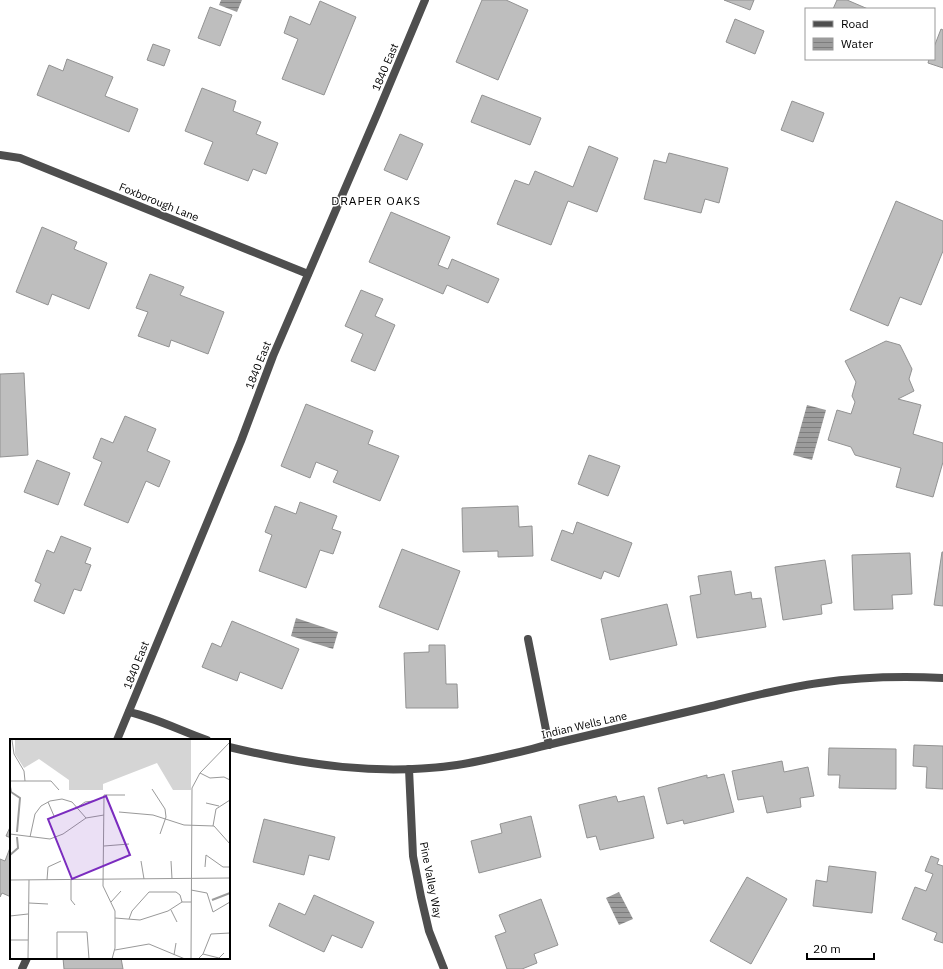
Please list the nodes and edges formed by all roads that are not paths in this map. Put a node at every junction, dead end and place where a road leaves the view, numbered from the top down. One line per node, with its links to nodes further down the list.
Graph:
1 (425, 0): 3 (street, 1840 East)
2 (0, 155): 3 (street, Foxborough Lane)
3 (308, 274): 6 (street, 1840 East)
4 (528, 639): 9 (street)
5 (943, 678): 9 (street, Indian Wells Lane)
6 (129, 712): 7 (street, 1840 East); 8 (street)
7 (117, 739)
8 (204, 739)
9 (549, 745): 11 (street, Indian Wells Lane)
10 (230, 747): 11 (street, Indian Wells Lane)
11 (409, 769): 14 (street, Pine Valley Way)
12 (27, 959): 13 (street)
13 (22, 969)
14 (444, 969)

